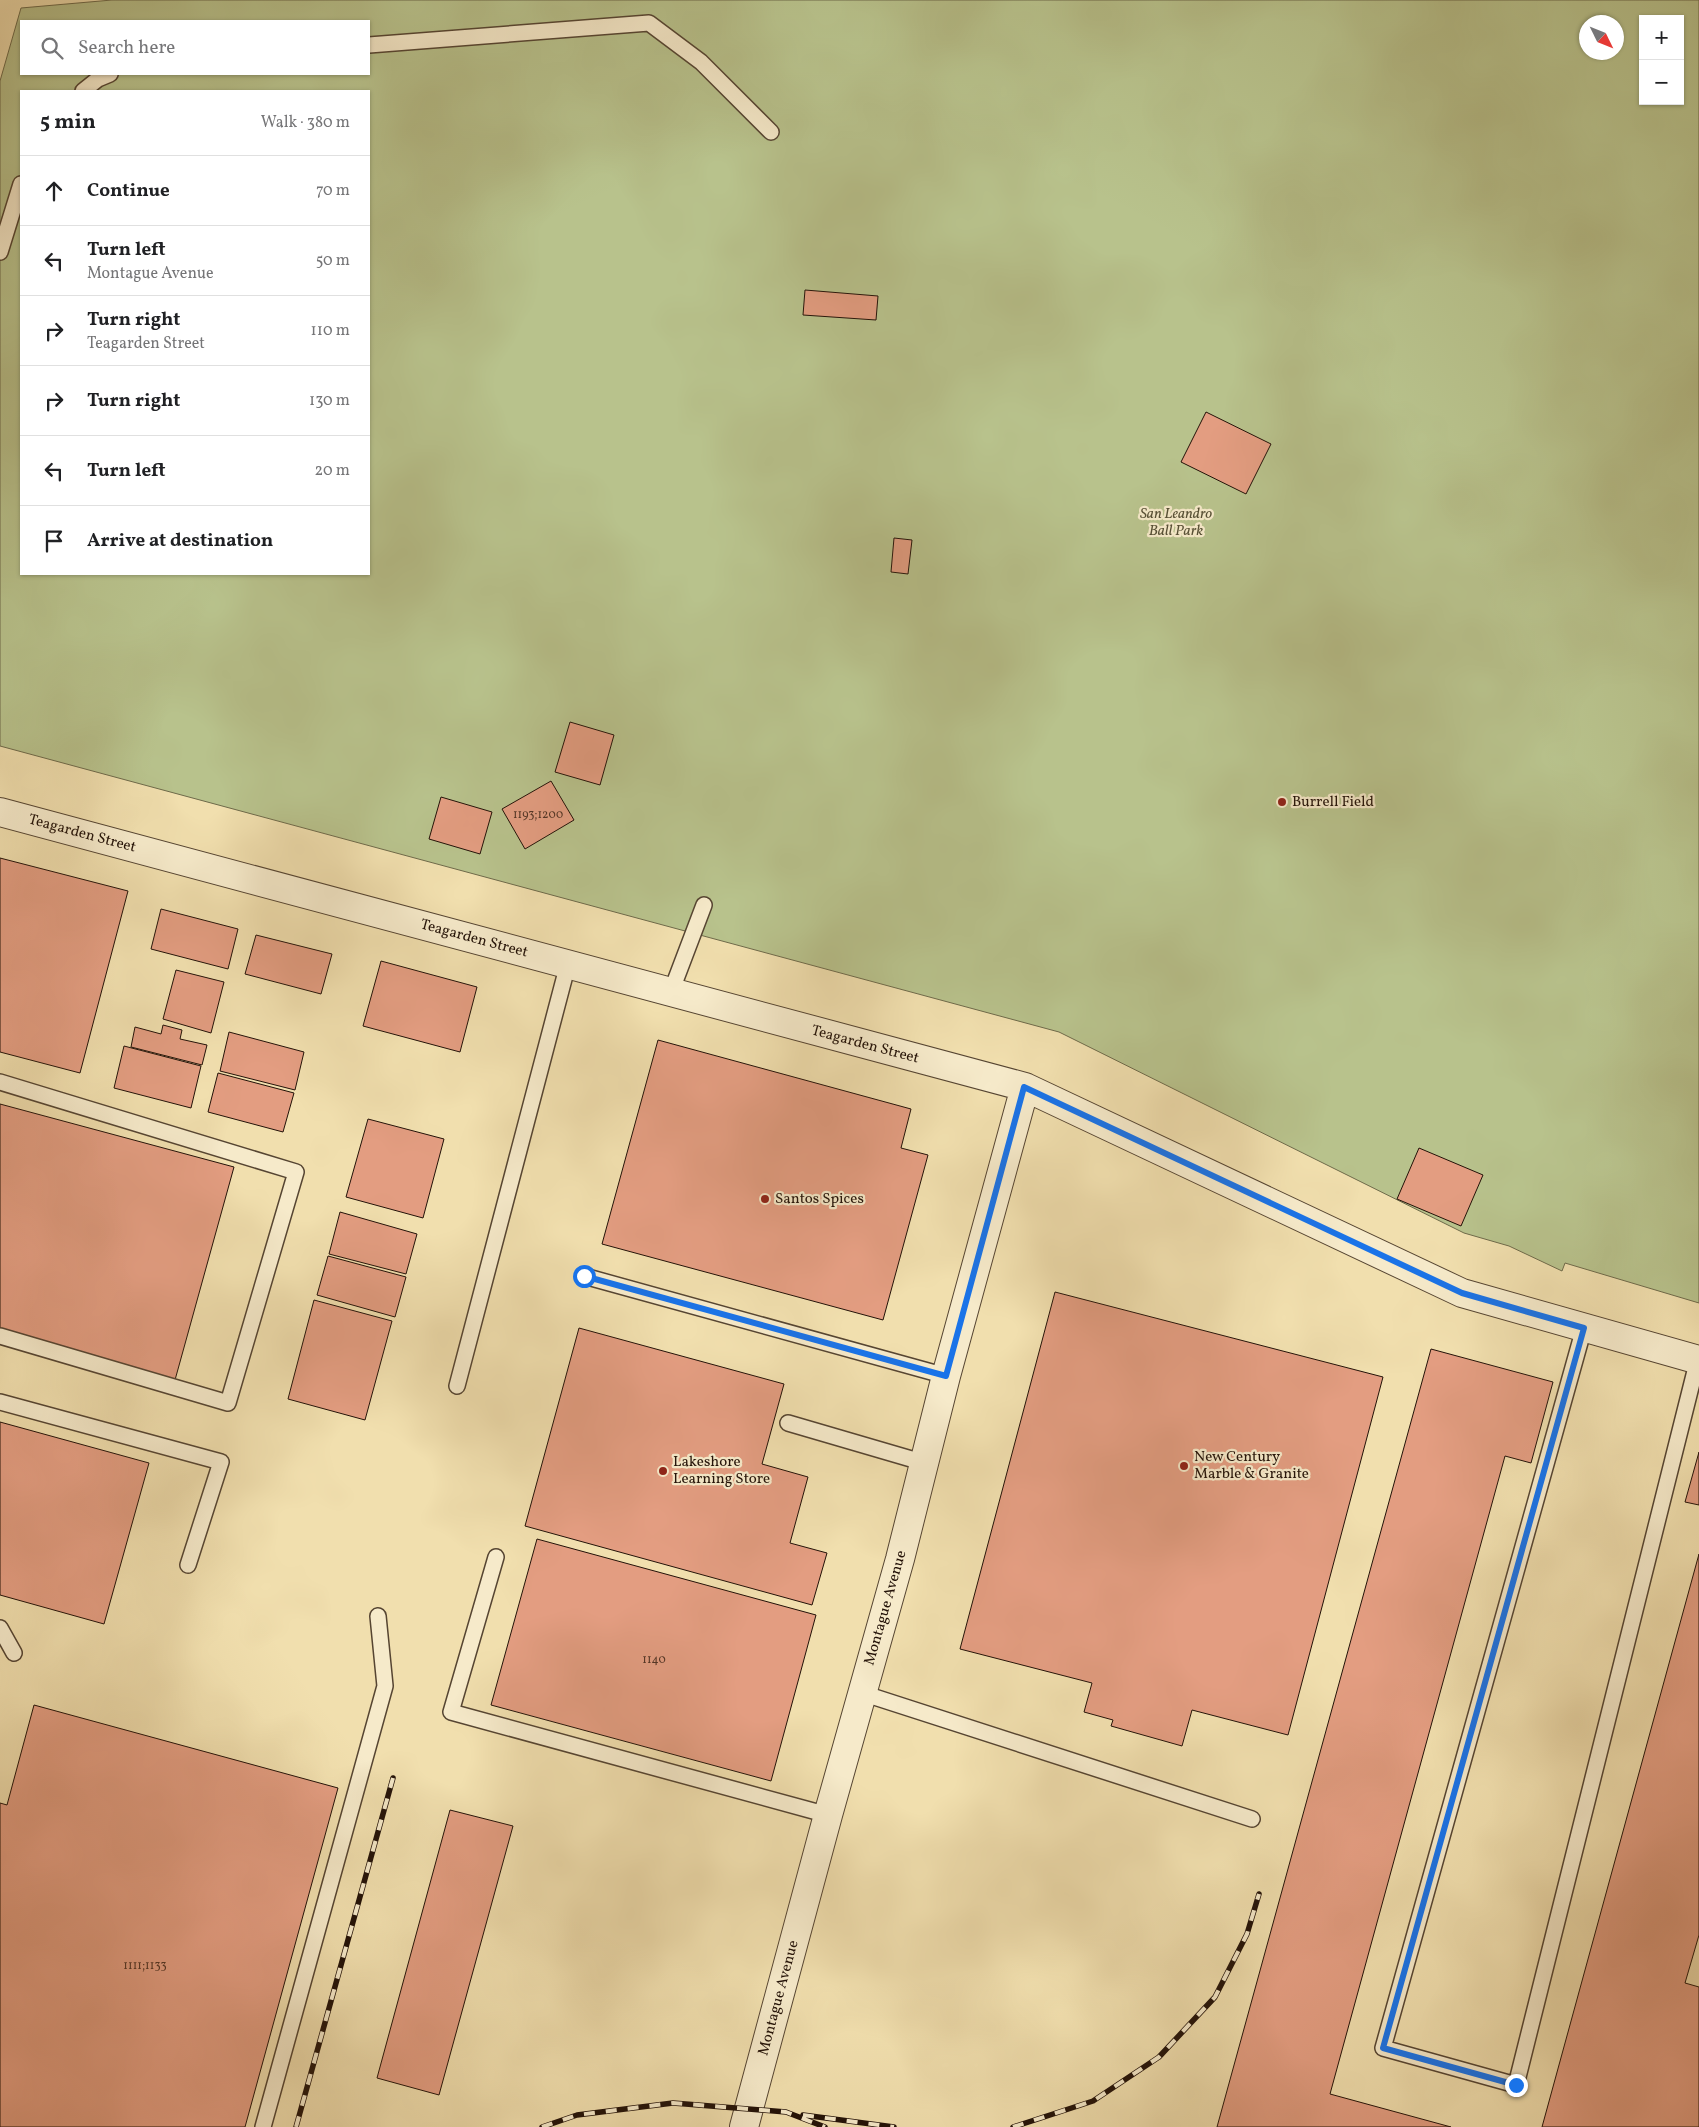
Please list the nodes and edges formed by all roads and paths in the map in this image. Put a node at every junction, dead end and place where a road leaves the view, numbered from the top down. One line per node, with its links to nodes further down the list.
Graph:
1 (370, 45): 4 (lane)
2 (108, 75): 3 (lane)
3 (84, 90)
4 (771, 132)
5 (20, 187): 6 (lane)
6 (0, 252)
7 (0, 812): 9 (street, Teagarden Street)
8 (704, 905): 10 (lane)
9 (568, 964): 10 (street, Teagarden Street); 18 (lane)
10 (671, 992): 12 (street, Teagarden Street)
11 (0, 1082): 15 (lane)
12 (1024, 1087): 14 (street, Teagarden Street); 17 (street, Montague Avenue)
13 (584, 1276): 17 (lane)
14 (1584, 1328): 16 (street, Teagarden Street); 16 (lane)
15 (0, 1336)
16 (1699, 1360)
17 (946, 1376): 21 (street, Montague Avenue)
18 (457, 1386)
19 (0, 1402): 23 (lane)
20 (788, 1423): 21 (lane)
21 (925, 1463): 27 (street, Montague Avenue)
22 (496, 1557): 28 (lane)
23 (188, 1565)
24 (378, 1616): 30 (lane)
25 (0, 1628): 26 (lane)
26 (14, 1653)
27 (862, 1692): 28 (street, Montague Avenue); 29 (lane)
28 (828, 1815): 31 (street, Montague Avenue)
29 (1252, 1819)
30 (263, 2127)
31 (744, 2127)

